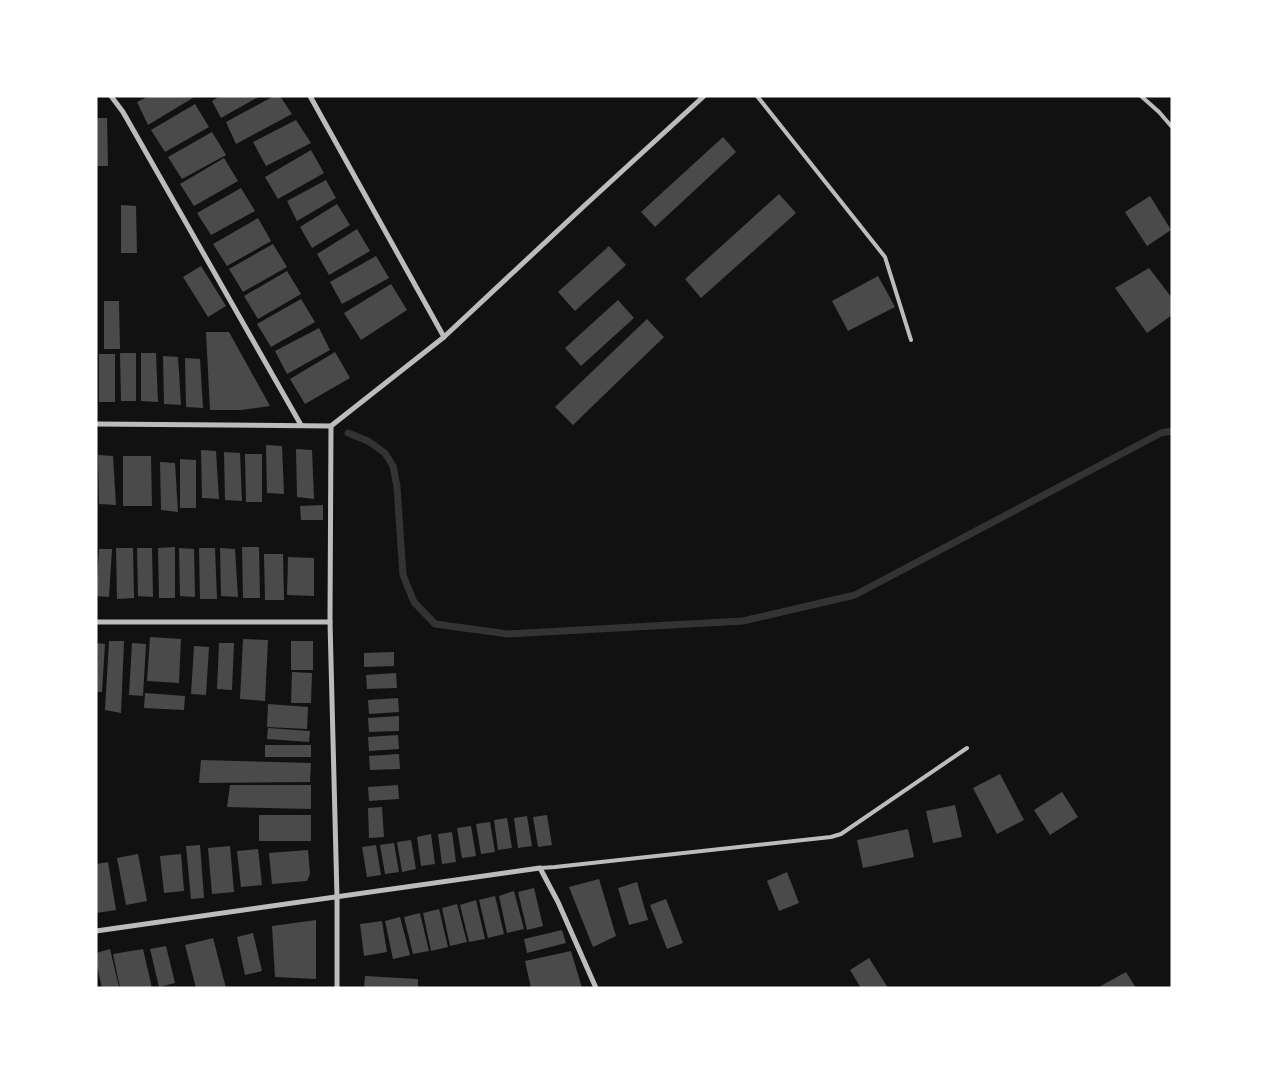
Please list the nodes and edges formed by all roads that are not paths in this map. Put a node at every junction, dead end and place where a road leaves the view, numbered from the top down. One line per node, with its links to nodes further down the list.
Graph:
1 (111, 96): 10 (street)
2 (310, 96): 7 (street)
3 (704, 96): 7 (street)
4 (757, 96): 8 (lane)
5 (1141, 96): 6 (lane)
6 (1172, 127)
7 (444, 337): 11 (street)
8 (911, 340)
9 (96, 424): 10 (street)
10 (301, 425): 11 (street)
11 (331, 426): 13 (street)
12 (96, 622): 13 (street)
13 (330, 622): 16 (street)
14 (967, 748): 15 (lane)
15 (540, 868): 16 (street); 19 (street)
16 (337, 897): 17 (street); 18 (street)
17 (96, 930)
18 (337, 988)
19 (596, 988)

